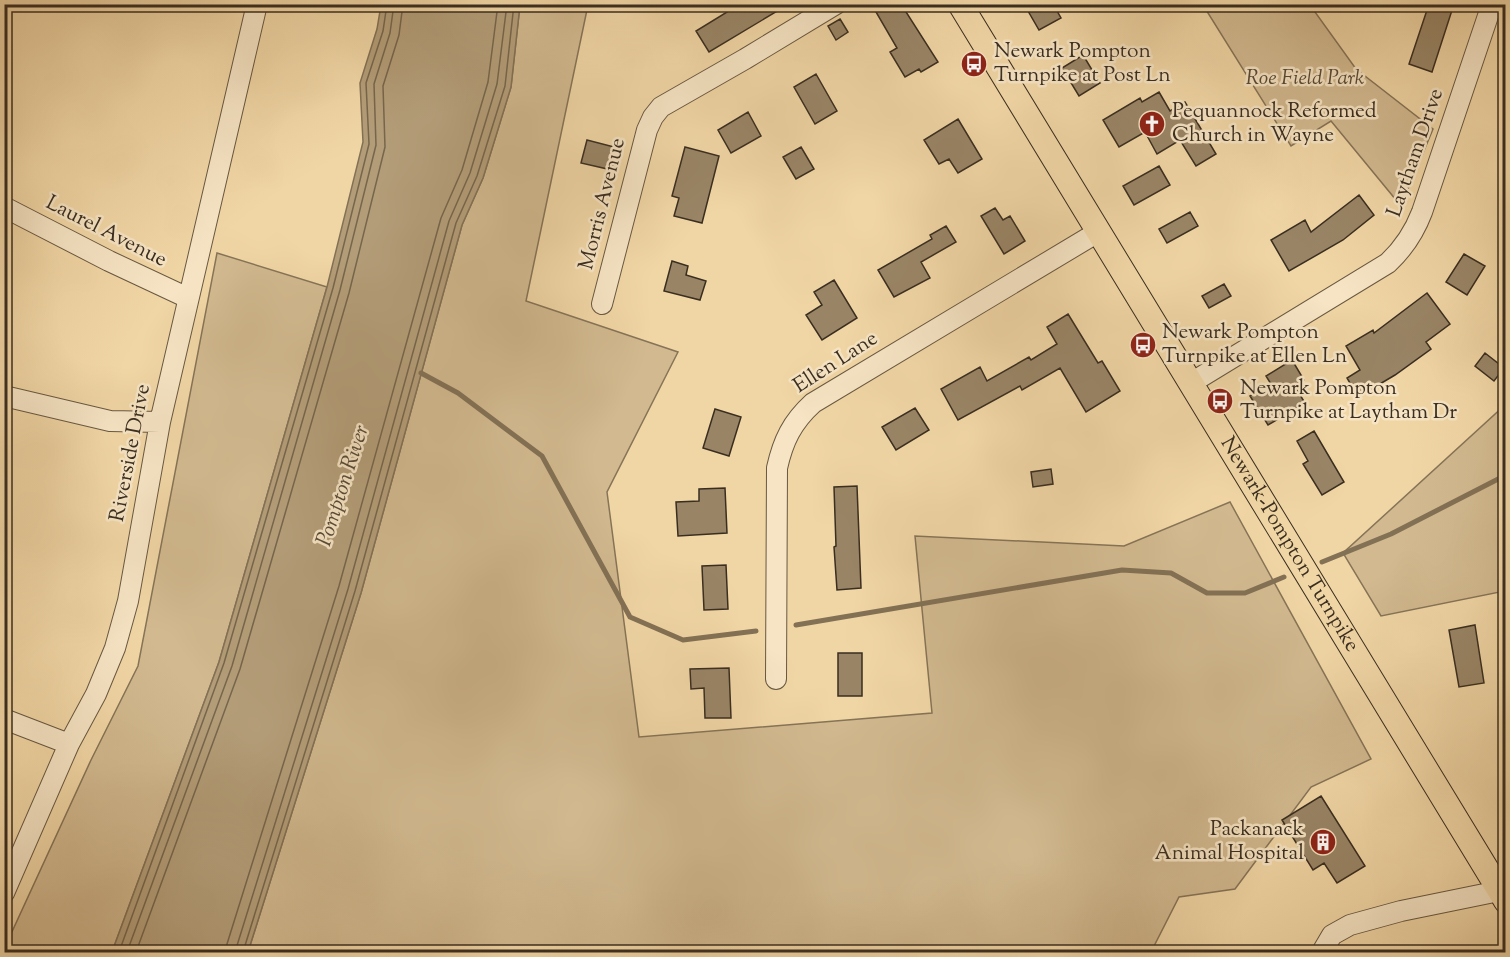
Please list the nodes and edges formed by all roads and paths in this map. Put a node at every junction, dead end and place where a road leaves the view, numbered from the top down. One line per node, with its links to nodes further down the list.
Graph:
1 (257, 4): 7 (street, Riverside Drive)
2 (836, 4): 8 (street, Morris Avenue)
3 (960, 4): 6 (main road, Newark-Pompton Turnpike)
4 (1492, 4): 9 (street, Laytham Drive)
5 (4, 207): 7 (street, Laurel Avenue)
6 (1098, 231): 9 (main road, Newark-Pompton Turnpike); 12 (street, Ellen Lane)
7 (188, 298): 11 (street, Riverside Drive)
8 (602, 304)
9 (1191, 383): 16 (main road, Newark-Pompton Turnpike)
10 (4, 396): 11 (street)
11 (159, 422): 14 (street, Riverside Drive)
12 (776, 679)
13 (4, 719): 14 (street)
14 (69, 744): 15 (street, Riverside Drive)
15 (4, 893)
16 (1502, 896): 17 (street)
17 (1322, 952)

